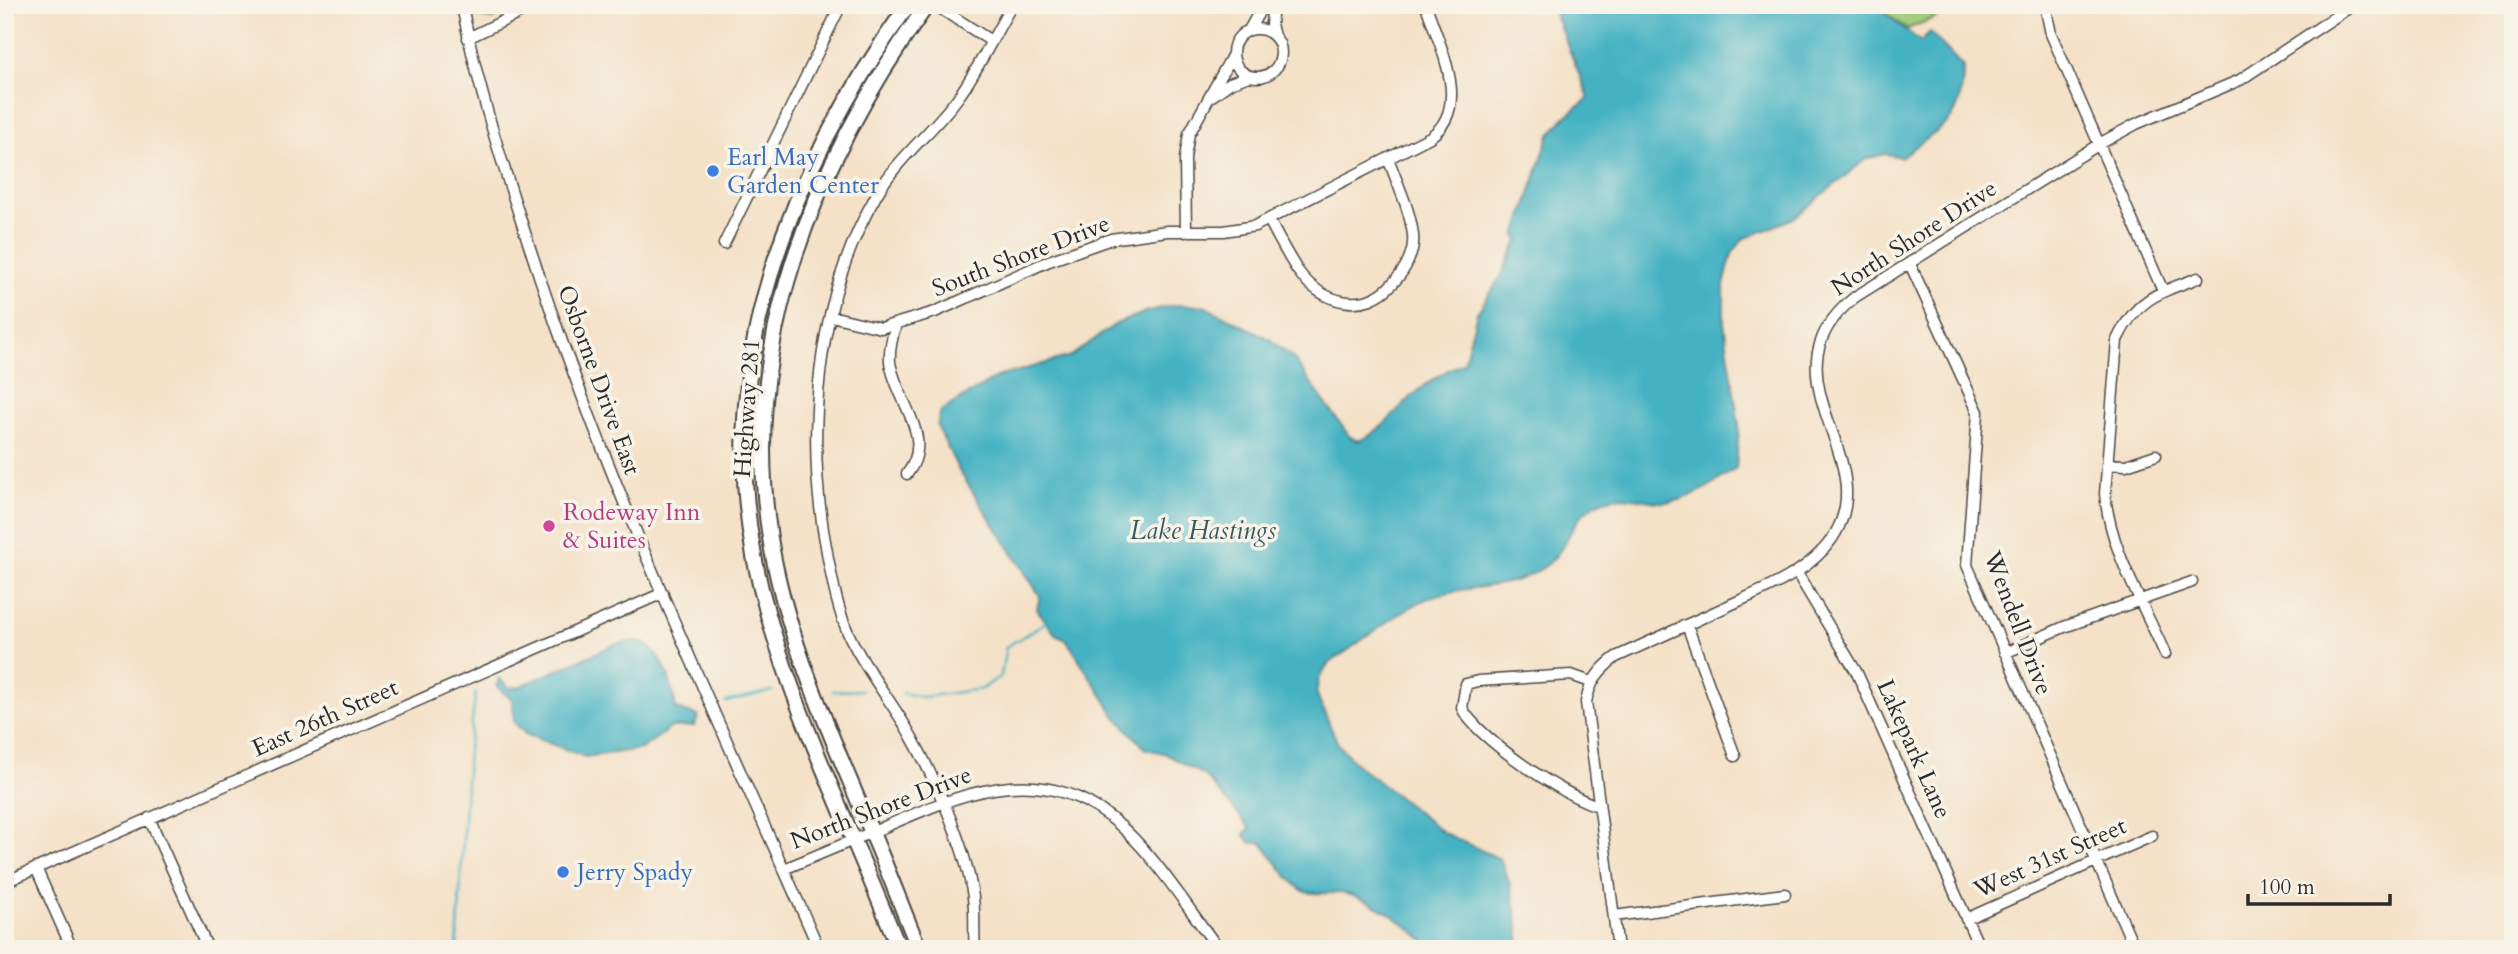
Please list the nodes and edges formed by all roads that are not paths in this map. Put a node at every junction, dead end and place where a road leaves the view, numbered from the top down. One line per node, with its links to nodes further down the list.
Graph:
1 (462, 5): 15 (street, Osborne Drive East)
2 (536, 5): 15 (street)
3 (841, 5): 24 (street)
4 (908, 5): 47 (highway, Highway 281)
5 (927, 5): 45 (highway, Highway 281)
6 (935, 5): 16 (street)
7 (1012, 5): 16 (street)
8 (1263, 5): 13 (street)
9 (1273, 5): 14 (street)
10 (1426, 5): 21 (street, South Shore Drive)
11 (2045, 5): 20 (street)
12 (2353, 5): 20 (street, North Shore Drive)
13 (1249, 30): 14 (street); 17 (street)
14 (1275, 36): 18 (street)
15 (468, 38): 35 (street, Osborne Drive East)
16 (991, 41): 28 (street)
17 (1232, 56): 18 (street); 19 (street)
18 (1249, 76): 19 (street)
19 (1211, 96): 23 (street)
20 (2101, 143): 25 (street, North Shore Drive); 27 (street)
21 (1388, 159): 22 (street, South Shore Drive); 22 (street)
22 (1269, 220): 23 (street, South Shore Drive)
23 (1186, 232): 29 (street, South Shore Drive)
24 (724, 244)
25 (1910, 264): 33 (street, North Shore Drive); 38 (street, Wendell Drive)
26 (2198, 278): 27 (street)
27 (2163, 291): 31 (street)
28 (831, 316): 29 (street, South Shore Drive); 42 (street)
29 (896, 325): 32 (street)
30 (2157, 455): 31 (street)
31 (2107, 464): 36 (street)
32 (907, 474)
33 (1797, 573): 37 (street, North Shore Drive); 54 (street, Lakepark Lane)
34 (2192, 582): 36 (street)
35 (663, 593): 44 (street, East 26th Street); 50 (street, Osborne Drive East)
36 (2141, 600): 38 (street); 39 (street)
37 (1687, 625): 40 (street, North Shore Drive); 41 (street)
38 (2005, 653): 48 (street, Wendell Drive)
39 (2165, 654)
40 (1591, 682): 43 (street); 43 (street)
41 (1735, 756)
42 (941, 802): 45 (street, North Shore Drive); 60 (street); 61 (street, North Shore Drive)
43 (1599, 806): 53 (street)
44 (149, 818): 49 (street, East 26th Street); 56 (street)
45 (872, 832): 47 (street, North Shore Drive); 59 (highway, Highway 281)
46 (2152, 836): 48 (street, West 31st Street)
47 (855, 839): 50 (street, North Shore Drive); 58 (highway, Highway 281)
48 (2096, 861): 54 (street, West 31st Street); 64 (street, Wendell Drive)
49 (36, 868): 51 (street, East 26th Street); 55 (street)
50 (784, 869): 57 (street, Osborne Drive East)
51 (5, 882)
52 (1785, 894): 53 (street)
53 (1614, 916): 62 (street)
54 (1966, 919): 63 (street, Lakepark Lane)
55 (72, 949)
56 (208, 949)
57 (819, 949)
58 (899, 949)
59 (919, 949)
60 (975, 949)
61 (1219, 949)
62 (1618, 949)
63 (1980, 949)
64 (2135, 949)

